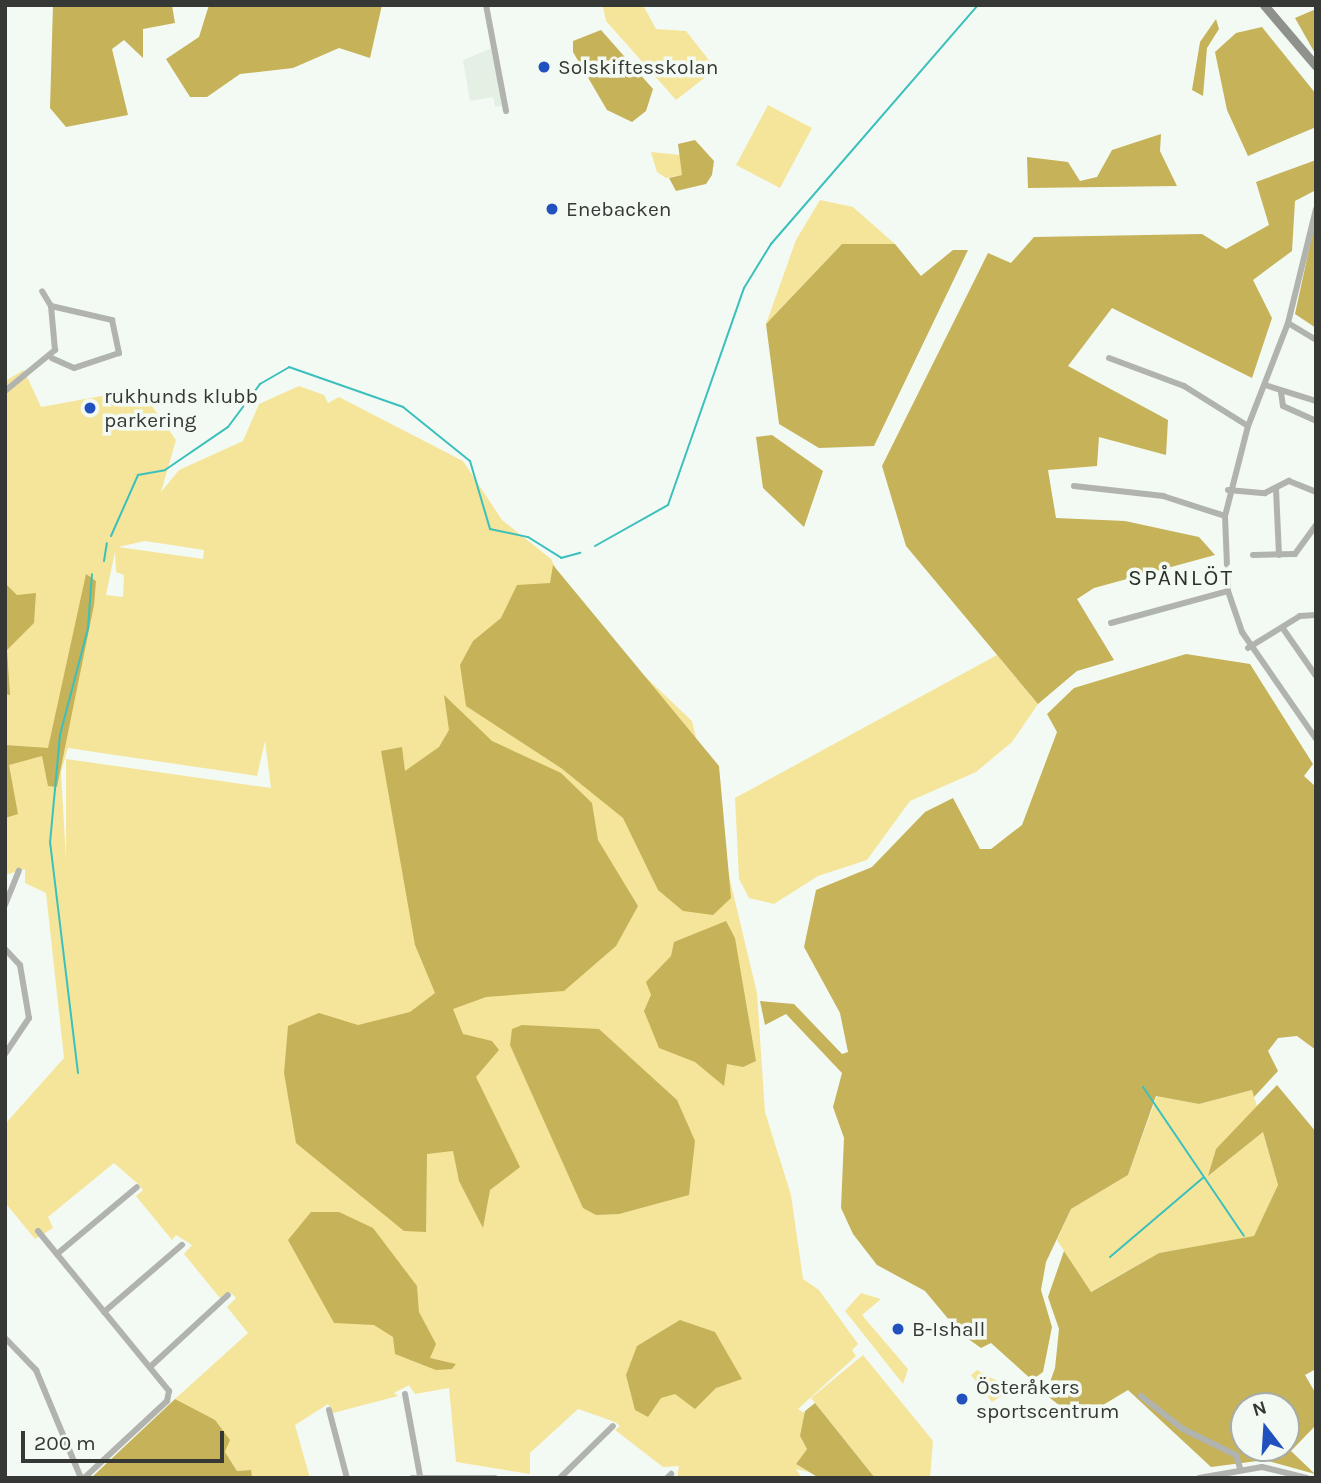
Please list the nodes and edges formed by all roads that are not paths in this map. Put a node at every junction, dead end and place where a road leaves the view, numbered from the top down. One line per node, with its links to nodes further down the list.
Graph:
1 (486, 5): 4 (street)
2 (1264, 5): 3 (street)
3 (1316, 66)
4 (506, 111)
5 (1316, 209): 8 (street)
6 (42, 291): 7 (street)
7 (51, 306): 10 (street); 10 (street)
8 (1288, 323): 9 (street); 12 (street)
9 (1316, 340)
10 (52, 358): 13 (street)
11 (1109, 358): 17 (street)
12 (1265, 385): 14 (street); 17 (street)
13 (5, 391)
14 (1281, 393): 15 (street); 16 (street)
15 (1316, 401)
16 (1316, 421)
17 (1248, 426): 22 (street)
18 (1279, 475): 19 (street)
19 (1289, 481): 21 (street); 23 (street)
20 (1074, 486): 24 (street)
21 (1276, 489): 22 (street); 27 (street)
22 (1228, 490): 24 (street)
23 (1316, 492)
24 (1225, 516): 28 (street)
25 (1316, 525): 27 (street)
26 (1252, 555): 27 (street)
27 (1279, 555)
28 (1228, 591): 30 (street); 32 (street)
29 (1316, 615): 31 (street)
30 (1111, 623)
31 (1284, 630): 32 (street); 33 (street)
32 (1248, 648): 34 (street)
33 (1316, 676)
34 (1316, 739)
35 (19, 871): 36 (street)
36 (5, 905)
37 (5, 948): 38 (street)
38 (5, 1054)
39 (136, 1187): 42 (street)
40 (38, 1231): 42 (street)
41 (182, 1245): 44 (street)
42 (57, 1254): 44 (street)
43 (228, 1295): 46 (street)
44 (104, 1312): 46 (street)
45 (5, 1338): 53 (street)
46 (150, 1367): 53 (street)
47 (405, 1394): 52 (street)
48 (1141, 1396): 51 (street)
49 (330, 1410): 54 (street)
50 (612, 1426): 56 (street)
51 (1240, 1468): 57 (street); 58 (street)
52 (416, 1477): 55 (street)
53 (83, 1478)
54 (347, 1478)
55 (495, 1478)
56 (560, 1478)
57 (1199, 1478)
58 (1307, 1478)

